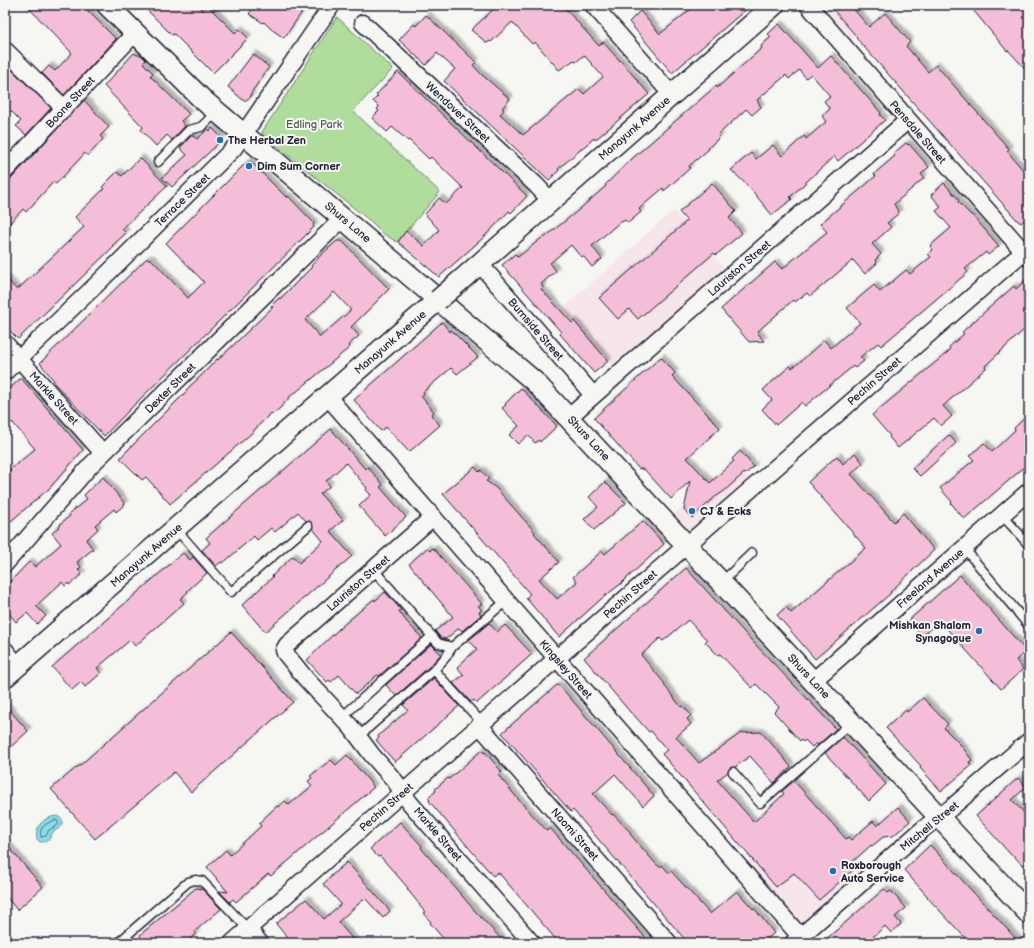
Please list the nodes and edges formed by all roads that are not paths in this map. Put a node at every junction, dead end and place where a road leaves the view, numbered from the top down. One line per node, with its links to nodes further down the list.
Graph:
1 (108, 5): 7 (street, Shurs Lane)
2 (332, 5): 13 (street, Terrace Street)
3 (593, 5): 9 (street)
4 (774, 5): 9 (street, Manayunk Avenue)
5 (808, 5): 12 (street, Pensdale Street)
6 (363, 23): 16 (street, Wendover Street)
7 (135, 33): 10 (street, Boone Street); 11 (street, Shurs Lane)
8 (5, 50): 10 (street)
9 (672, 95): 16 (street, Manayunk Avenue)
10 (64, 108): 15 (street, Boone Street)
11 (216, 112): 13 (street, Shurs Lane); 14 (lane)
12 (908, 120): 18 (street, Pensdale Street); 23 (street, Lauriston Street)
13 (244, 135): 17 (street, Shurs Lane); 21 (street, Terrace Street)
14 (158, 162)
15 (5, 171)
16 (551, 201): 19 (street, Manayunk Avenue)
17 (342, 218): 25 (street, Shurs Lane); 26 (street, Dexter Street)
18 (1027, 252): 33 (street, Pechin Street)
19 (479, 263): 23 (street, Burnside Street); 24 (street, Manayunk Avenue, bridge)
20 (5, 343): 21 (street, Markle Street)
21 (20, 359): 22 (street, Terrace Street); 26 (street, Markle Street)
22 (5, 372)
23 (594, 395): 25 (street, Lauriston Street)
24 (327, 396): 29 (street, Kingsley Street); 31 (street, Manayunk Avenue)
25 (569, 417): 33 (street, Shurs Lane)
26 (103, 453): 36 (street, Dexter Street)
27 (1029, 491): 28 (street, Freeland Avenue)
28 (1002, 515): 32 (lane); 34 (street, Freeland Avenue)
29 (433, 518): 37 (street, Lauriston Street); 39 (street, Kingsley Street)
30 (308, 526): 31 (lane)
31 (176, 529): 47 (street, Manayunk Avenue)
32 (1029, 544)
33 (687, 545): 38 (street, Shurs Lane); 45 (street, Pechin Street)
34 (964, 548): 40 (lane); 48 (street, Freeland Avenue)
35 (752, 553): 38 (lane)
36 (5, 564)
37 (373, 569): 41 (lane); 44 (street, Lauriston Street)
38 (722, 582): 48 (street, Shurs Lane)
39 (506, 601): 42 (lane); 45 (street, Kingsley Street)
40 (1029, 626)
41 (432, 636): 42 (lane); 49 (lane)
42 (452, 648): 46 (lane)
43 (5, 650): 47 (street)
44 (284, 650): 49 (street, Markle Street)
45 (557, 659): 51 (street, Pechin Street); 59 (street, Kingsley Street)
46 (434, 670): 51 (lane); 52 (lane)
47 (12, 672)
48 (812, 681): 50 (street, Shurs Lane)
49 (342, 716): 52 (street, Markle Street)
50 (852, 722): 54 (lane); 56 (street, Shurs Lane)
51 (481, 725): 55 (street, Pechin Street); 64 (street, Naomi Street)
52 (359, 736): 55 (street, Markle Street)
53 (1029, 741): 56 (street, Mitchell Street)
54 (733, 772)
55 (403, 792): 58 (street, Pechin Street); 63 (street, Markle Street)
56 (939, 817): 57 (street, Shurs Lane); 59 (street, Mitchell Street)
57 (1029, 914)
58 (248, 929): 60 (lane); 61 (street, Pechin Street); 62 (street)
59 (799, 941)
60 (118, 943)
61 (232, 943)
62 (260, 943)
63 (532, 943)
64 (669, 943)

